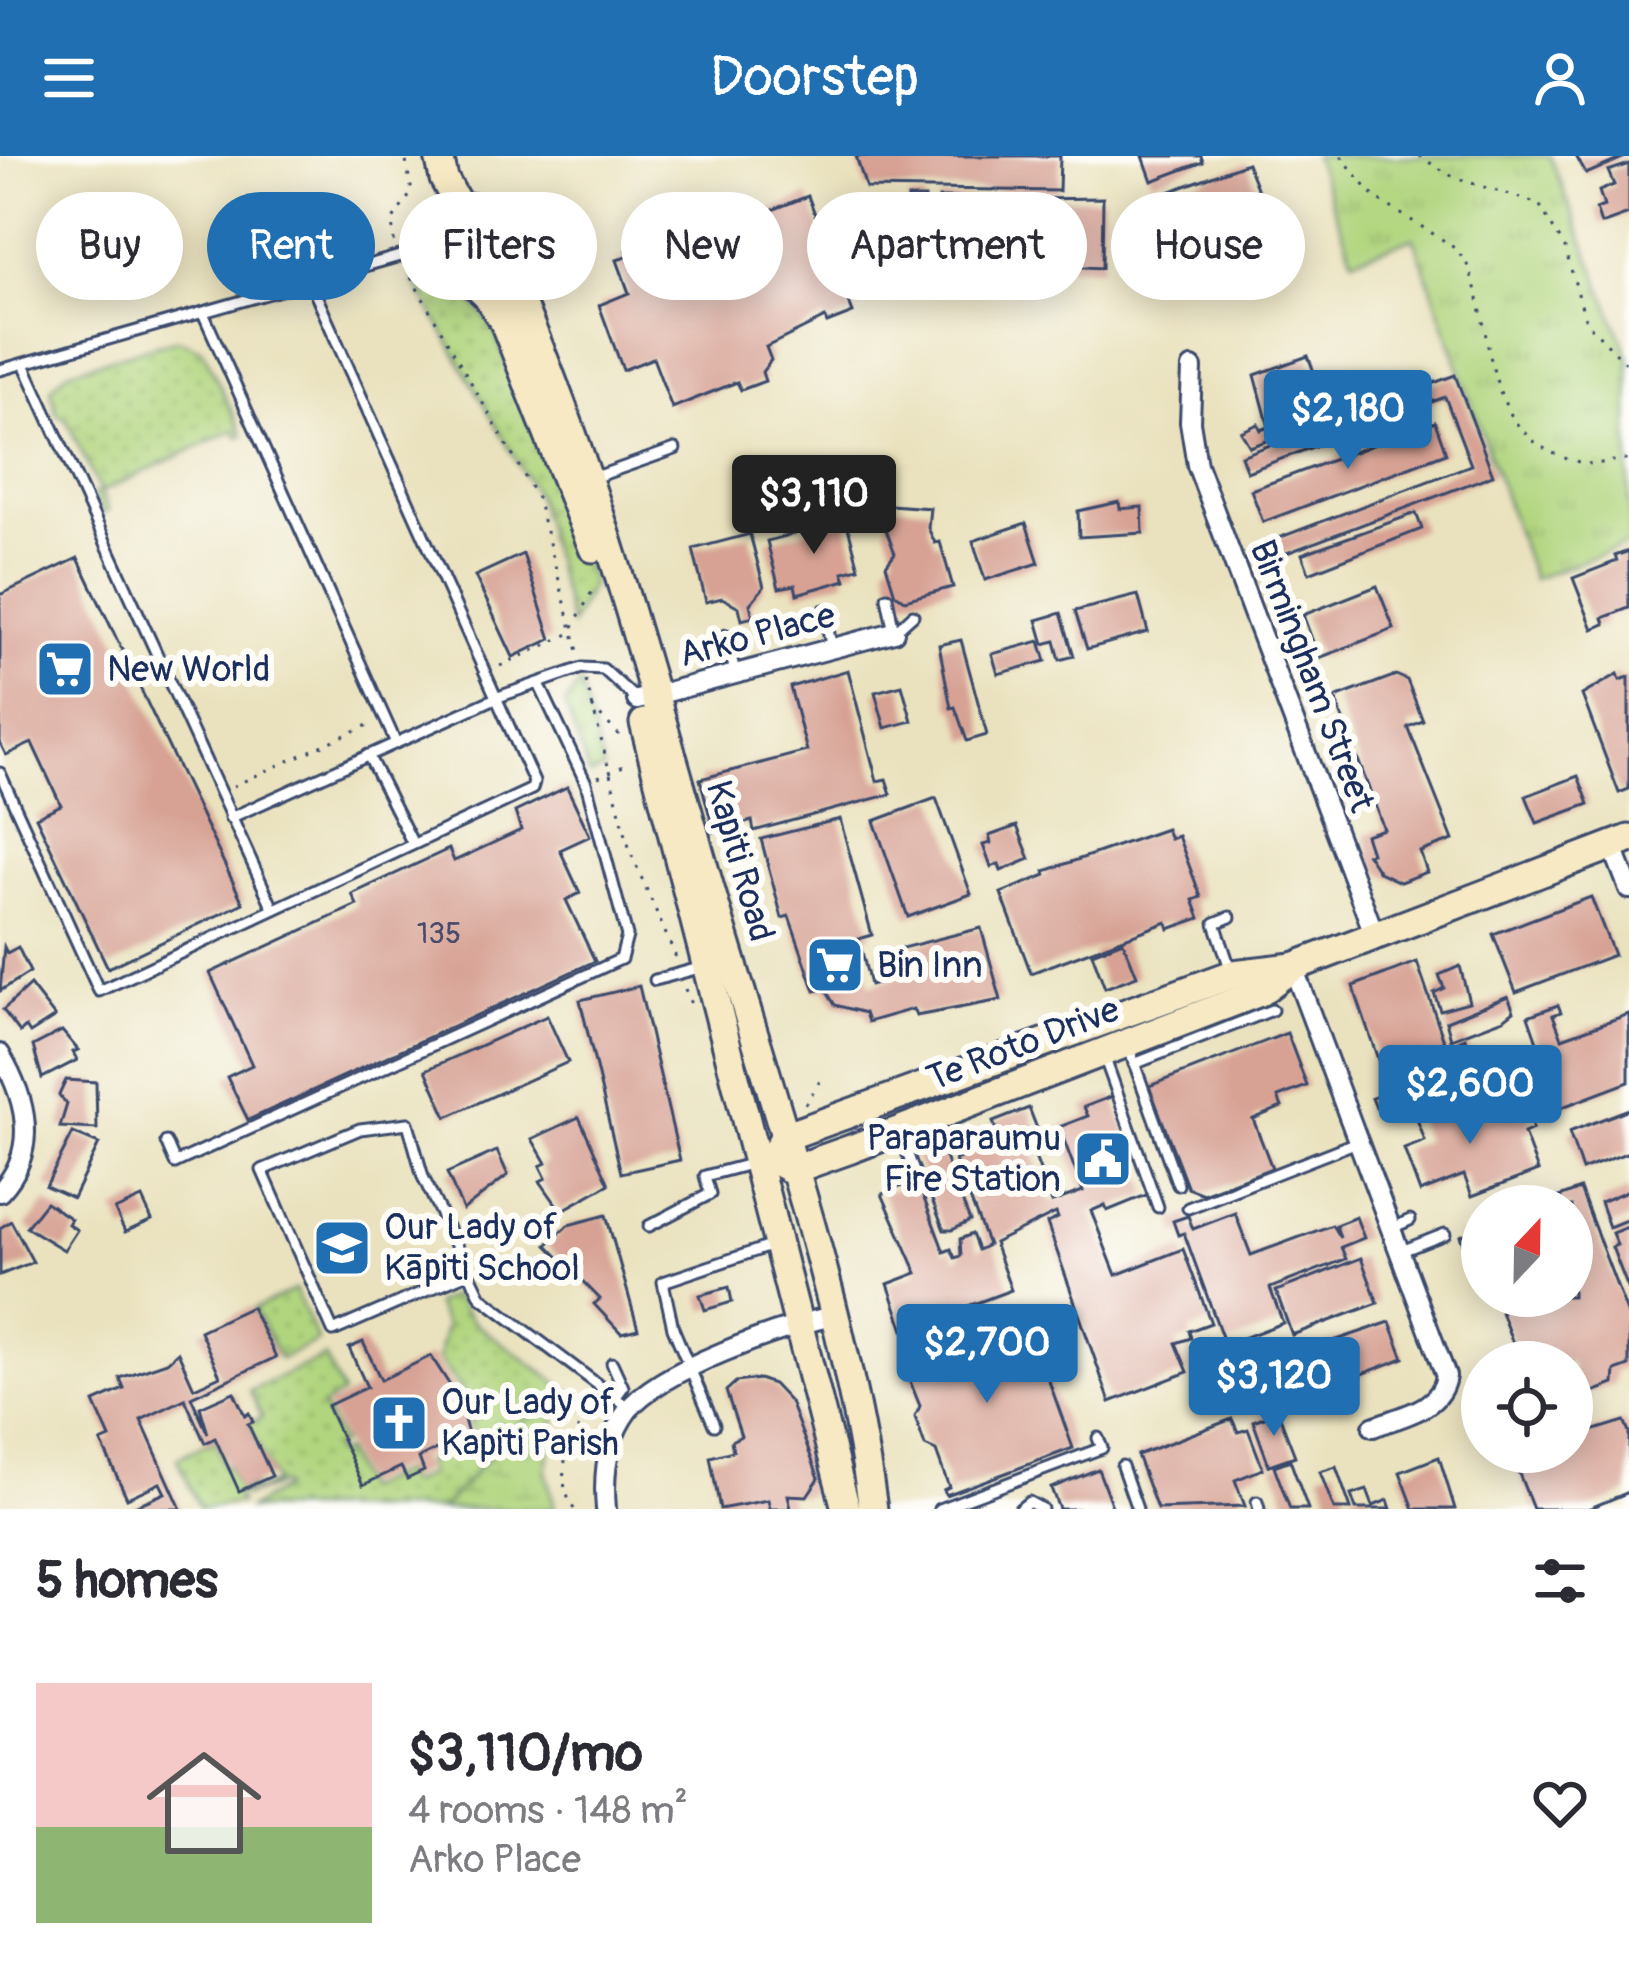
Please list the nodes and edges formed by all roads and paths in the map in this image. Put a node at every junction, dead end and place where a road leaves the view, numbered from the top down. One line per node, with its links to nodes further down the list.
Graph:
1 (405, 156): 6 (path)
2 (439, 156): 5 (main road)
3 (1341, 156): 18 (path)
4 (1419, 156): 14 (path)
5 (451, 192)
6 (394, 242)
7 (256, 300): 12 (lane)
8 (318, 300): 30 (lane)
9 (422, 300): 25 (path)
10 (490, 300): 20 (main road, Kapiti Road)
11 (520, 300): 19 (main road, Kapiti Road)
12 (204, 315): 13 (lane); 37 (lane)
13 (25, 366): 16 (lane); 45 (lane)
14 (1629, 366)
15 (1192, 368): 52 (street, Birmingham Street)
16 (0, 370)
17 (675, 449): 19 (lane)
18 (1629, 460)
19 (590, 479): 20 (main road); 35 (main road, Kapiti Road)
20 (583, 518): 35 (main road, Kapiti Road)
21 (595, 586): 25 (path)
22 (887, 597): 26 (lane)
23 (824, 610): 28 (lane)
24 (913, 615): 26 (lane)
25 (572, 630): 29 (path); 30 (path)
26 (894, 632): 28 (street, Arko Place)
27 (726, 635): 31 (lane)
28 (832, 649): 31 (street, Arko Place)
29 (580, 660)
30 (487, 672): 34 (lane)
31 (736, 676): 35 (street, Arko Place)
32 (586, 681): 36 (path)
33 (539, 683): 34 (lane); 35 (lane); 67 (lane)
34 (498, 697): 39 (lane); 48 (lane)
35 (645, 698): 54 (main road, Kapiti Road); 70 (main road, Kapiti Road)
36 (592, 706): 38 (path); 42 (path)
37 (384, 717): 39 (lane); 45 (path)
38 (624, 741)
39 (396, 743): 40 (lane)
40 (368, 755): 46 (lane); 48 (lane)
41 (640, 758): 42 (path)
42 (609, 772): 44 (path); 54 (path)
43 (0, 773): 50 (lane)
44 (592, 781)
45 (218, 793): 46 (lane)
46 (230, 818): 50 (lane)
47 (1620, 842): 49 (street); 52 (main road, Te Roto Drive)
48 (413, 844): 50 (lane)
49 (1629, 889)
50 (272, 906)
51 (1230, 917): 55 (lane)
52 (1376, 936): 53 (main road, Te Roto Drive)
53 (1294, 967): 55 (main road, Te Roto Drive); 60 (main road, Te Roto Drive); 68 (street)
54 (692, 970): 56 (lane); 58 (path); 70 (main road, Kapiti Road)
55 (1233, 974): 59 (main road, Te Roto Drive)
56 (656, 980)
57 (1272, 1010): 60 (lane)
58 (699, 1022)
59 (1058, 1038): 62 (main road); 64 (main road, Te Roto Drive)
60 (1121, 1053): 62 (main road, Te Roto Drive); 72 (lane); 74 (lane)
61 (0, 1054): 73 (street)
62 (1069, 1065): 66 (main road, Te Roto Drive)
63 (824, 1075): 65 (path)
64 (867, 1108): 69 (main road); 70 (main road, Te Roto Drive)
65 (801, 1111)
66 (899, 1130): 69 (main road, Te Roto Drive); 71 (lane)
67 (166, 1142)
68 (1358, 1142): 75 (lane); 78 (street)
69 (850, 1149): 70 (main road, Te Roto Drive)
70 (776, 1157): 77 (lane); 80 (main road, Kapiti Road); 83 (main road, Kapiti Road)
71 (914, 1172)
72 (1178, 1185)
73 (0, 1192)
74 (1158, 1207)
75 (1188, 1208)
76 (1410, 1220): 78 (lane)
77 (649, 1226)
78 (1390, 1229): 81 (street)
79 (1445, 1234): 81 (lane)
80 (776, 1244): 84 (main road, Kapiti Road); 86 (lane)
81 (1399, 1252): 89 (street)
82 (467, 1273): 82 (lane); 87 (lane)
83 (832, 1316): 84 (street); 95 (main road, Kapiti Road)
84 (798, 1324): 86 (street); 94 (main road, Kapiti Road)
85 (612, 1364): 87 (lane)
86 (690, 1370): 87 (street); 88 (lane)
87 (616, 1399): 92 (path); 93 (street)
88 (714, 1425)
89 (1373, 1427)
90 (1098, 1438): 96 (lane)
91 (1122, 1466): 99 (lane)
92 (574, 1509)
93 (606, 1509)
94 (846, 1509)
95 (873, 1509)
96 (939, 1509)
97 (1019, 1509): 98 (lane)
98 (1042, 1509)
99 (1137, 1509)

